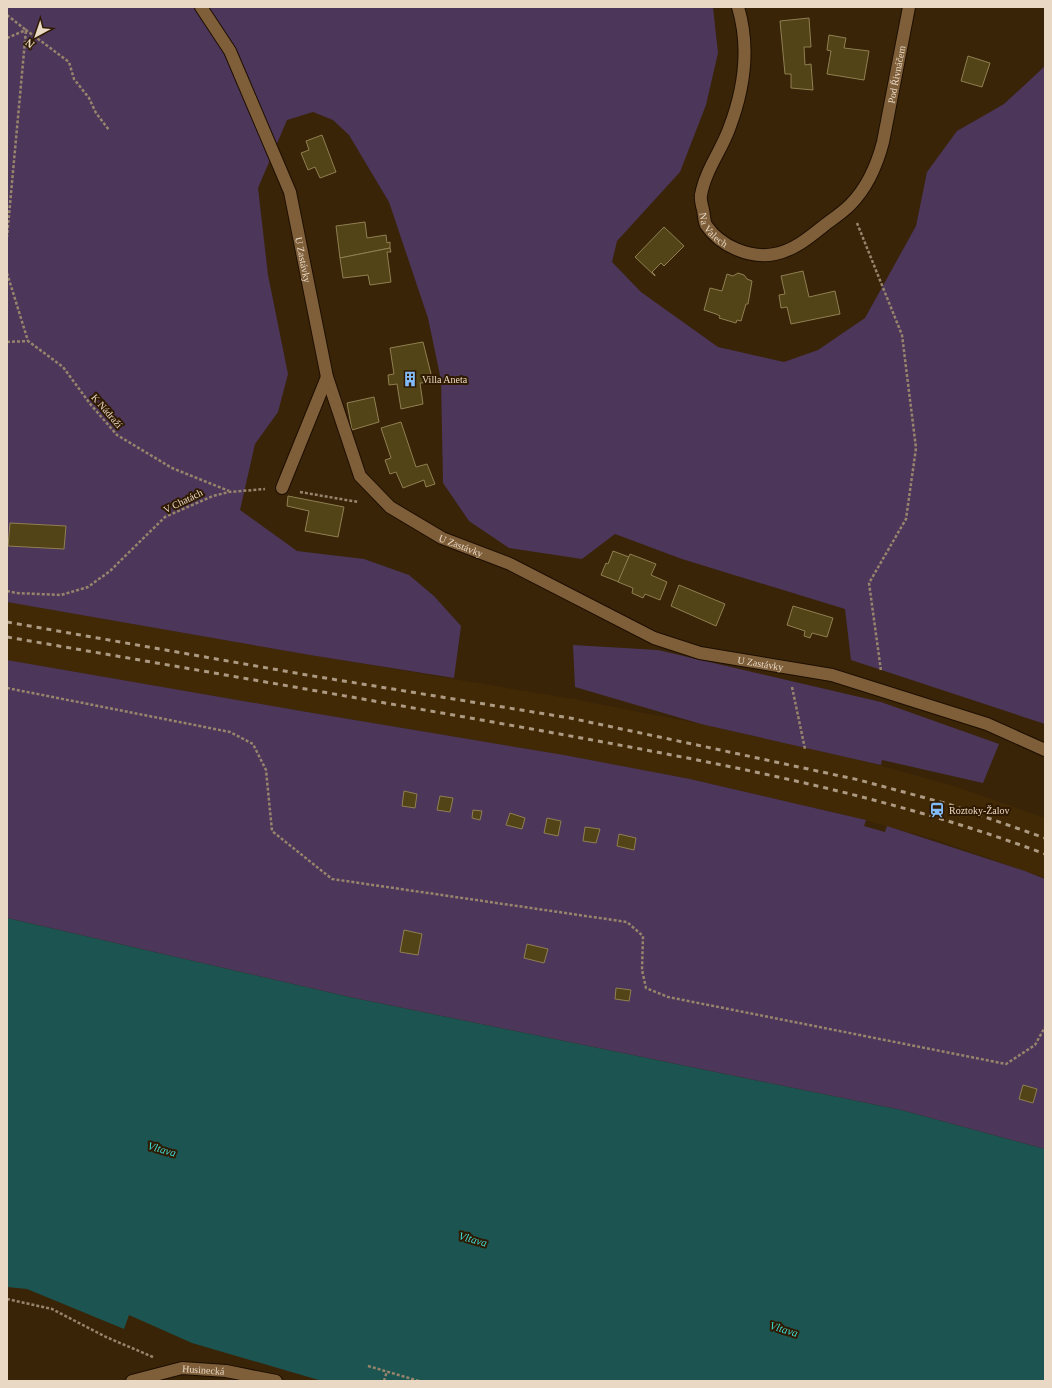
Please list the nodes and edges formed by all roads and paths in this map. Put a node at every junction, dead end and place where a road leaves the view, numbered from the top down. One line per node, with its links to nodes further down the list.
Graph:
1 (201, 7): 14 (street, U Zastávky)
2 (738, 7): 9 (street, Na Valech)
3 (908, 7): 8 (street, Pod Řivnáčem)
4 (7, 15): 5 (path)
5 (26, 30): 6 (path); 7 (path); 10 (path)
6 (7, 38)
7 (109, 130)
8 (883, 142): 9 (street, Na Valech)
9 (850, 205): 21 (path)
10 (7, 237)
11 (7, 273): 12 (path)
12 (28, 341): 13 (path); 16 (path, K Nádraží)
13 (7, 342)
14 (327, 377): 15 (street); 19 (street, U Zastávky)
15 (282, 488): 16 (path, V Chatách); 17 (path, V Chatách)
16 (229, 492): 18 (path, V Chatách)
17 (359, 502)
18 (7, 591)
19 (788, 668): 21 (street, U Zastávky); 22 (path)
20 (7, 688): 24 (path)
21 (884, 692): 23 (street, U Zastávky)
22 (805, 749)
23 (1045, 750)
24 (1045, 1027)
25 (7, 1299): 26 (path)
26 (154, 1357)
27 (368, 1366): 28 (path)
28 (387, 1371): 31 (path); 32 (path)
29 (132, 1381): 30 (street, Husinecká)
30 (276, 1381)
31 (384, 1381)
32 (419, 1381)

